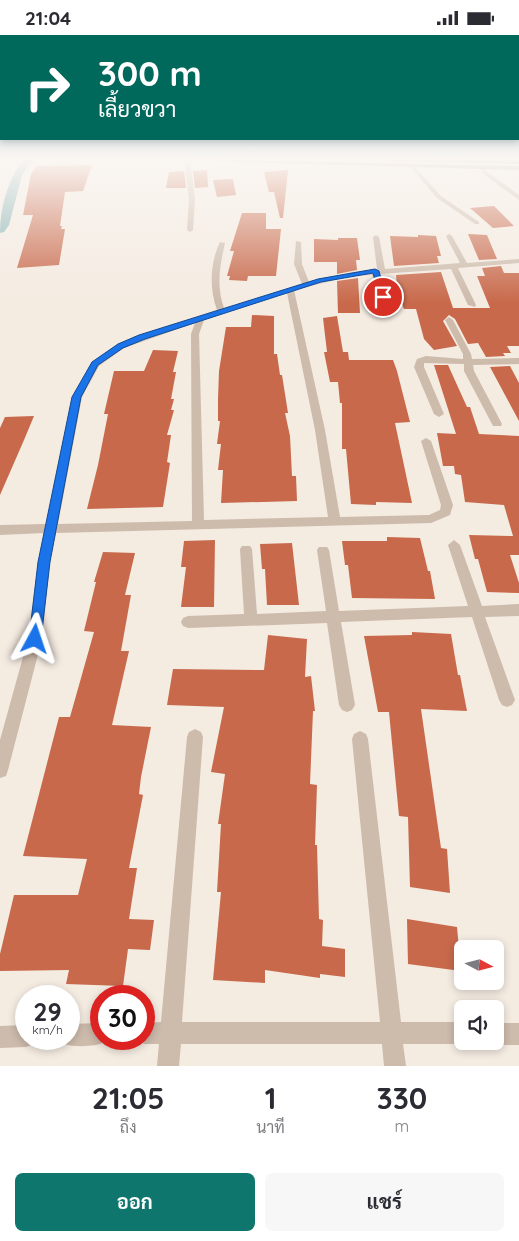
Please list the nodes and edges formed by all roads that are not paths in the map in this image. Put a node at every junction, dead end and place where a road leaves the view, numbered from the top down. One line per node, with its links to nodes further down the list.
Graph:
1 (191, 207): 4 (street)
2 (454, 207): 3 (street)
3 (477, 223)
4 (190, 230)
5 (449, 236): 10 (street)
6 (376, 237): 12 (street)
7 (298, 242): 13 (street)
8 (222, 243): 16 (street)
9 (519, 261): 10 (street)
10 (464, 265): 11 (street)
11 (453, 266): 12 (street); 15 (street)
12 (378, 270): 13 (street); 17 (street)
13 (306, 284): 14 (street)
14 (290, 289): 16 (street); 25 (street)
15 (472, 305)
16 (221, 310): 18 (street)
17 (387, 310)
18 (201, 317): 26 (street); 27 (street)
19 (449, 320): 21 (street)
20 (519, 361): 21 (street)
21 (468, 362): 22 (street); 23 (street)
22 (439, 413)
23 (497, 424)
24 (426, 441): 25 (street)
25 (335, 522): 26 (street)
26 (198, 525): 27 (street)
27 (50, 529): 28 (street); 41 (street)
28 (0, 530)
29 (454, 545): 33 (street)
30 (246, 549): 35 (street)
31 (323, 550): 34 (street)
32 (519, 610): 33 (street)
33 (477, 613): 34 (street); 37 (street)
34 (335, 617): 35 (street); 38 (street)
35 (251, 621): 36 (street)
36 (188, 622)
37 (507, 700)
38 (347, 705)
39 (194, 737): 42 (street)
40 (360, 739): 43 (street)
41 (0, 770)
42 (172, 1032): 43 (street); 44 (street); 50 (street)
43 (392, 1032): 45 (street); 51 (street)
44 (155, 1033)
45 (454, 1033)
46 (504, 1034): 47 (street)
47 (519, 1034)
48 (15, 1036): 49 (street)
49 (0, 1037)
50 (168, 1066)
51 (395, 1066)

